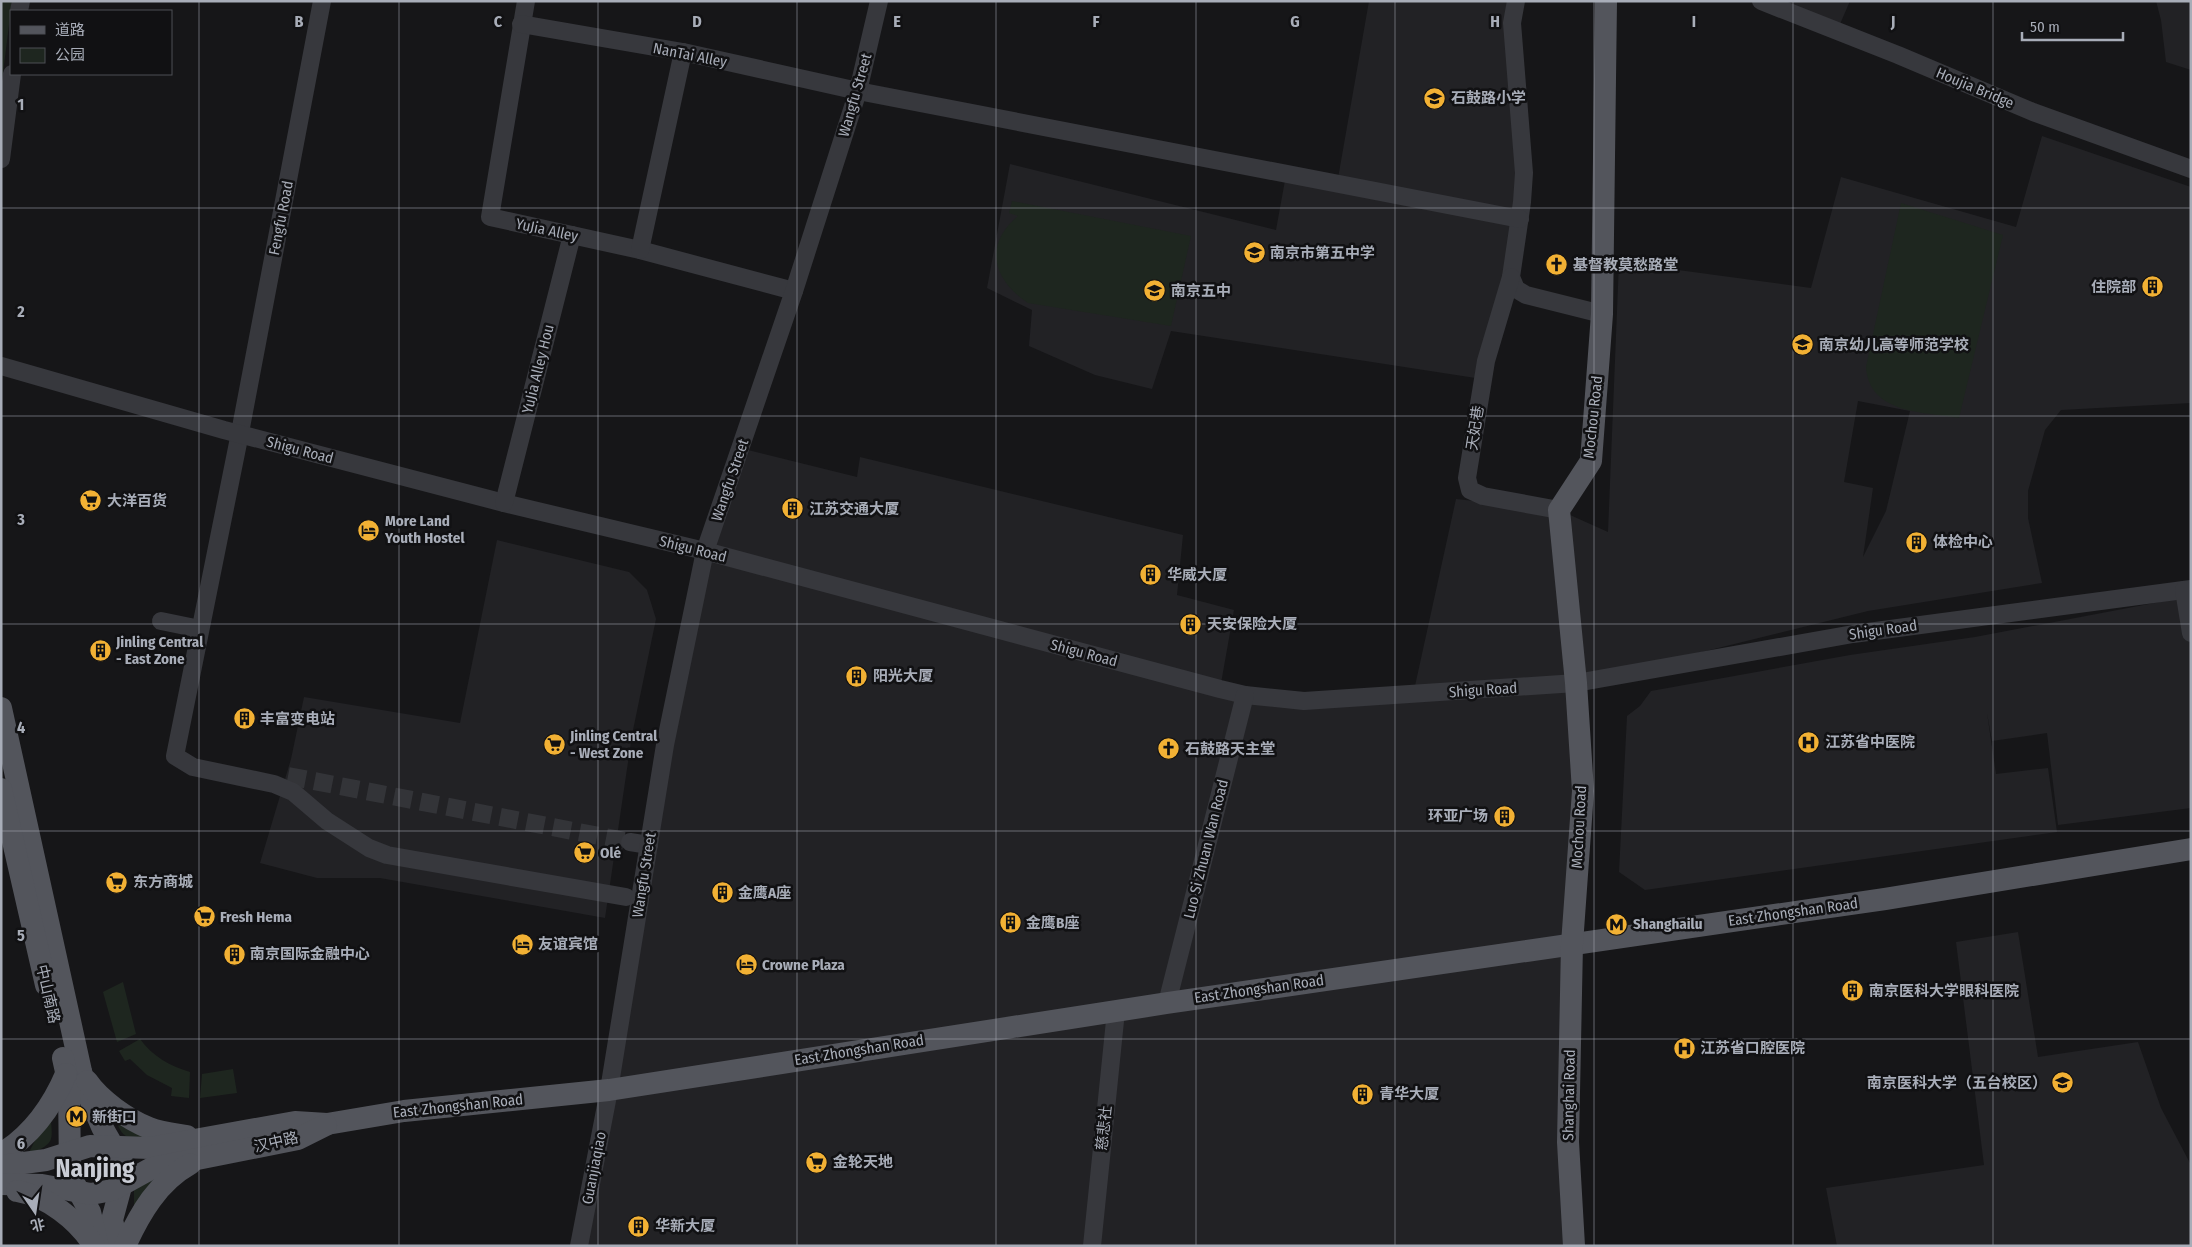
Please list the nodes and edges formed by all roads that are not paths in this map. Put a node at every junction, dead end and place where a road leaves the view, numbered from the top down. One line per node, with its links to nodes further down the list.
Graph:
1 (322, 1): 20 (street, Fengfu Road)
2 (526, 1): 7 (street)
3 (879, 1): 10 (street, Wangfu Street)
4 (1516, 1): 13 (street)
5 (1606, 1): 18 (main road, Mochou Road)
6 (1761, 1): 12 (street, Houjia Bridge)
7 (521, 24): 8 (street, NanTai Alley); 14 (street, YuJia Alley)
8 (683, 52): 10 (street, NanTai Alley); 15 (street)
9 (12, 75): 11 (street)
10 (858, 90): 13 (street, NanTai Alley); 17 (street, Wangfu Street)
11 (1, 159)
12 (2191, 169)
13 (1520, 219): 16 (street)
14 (572, 235): 15 (street, YuJia Alley); 21 (street, YuJia Alley Hou)
15 (640, 250): 17 (street, YuJia Alley)
16 (1511, 277): 18 (street); 22 (street, 天妃巷)
17 (794, 291): 23 (street, Wangfu Street)
18 (1602, 314): 22 (main road, Mochou Road)
19 (1, 366): 20 (street, Shigu Road)
20 (240, 434): 21 (street, Shigu Road); 26 (street, Fengfu Road)
21 (504, 503): 23 (street, Shigu Road)
22 (1559, 510): 28 (main road, Mochou Road)
23 (706, 551): 29 (street, Shigu Road); 33 (street, Wangfu Street)
24 (2187, 589): 27 (street); 28 (street, Shigu Road)
25 (161, 621): 26 (street)
26 (200, 629): 35 (street, Fengfu Road)
27 (2191, 633)
28 (1576, 683): 29 (street, Shigu Road); 36 (main road, Mochou Road)
29 (1245, 695): 37 (street, Luo Si Zhuan Wan Road)
30 (1, 708): 39 (main road, 中山南路)
31 (1, 789): 39 (main road, 中山南路)
32 (630, 842): 33 (street)
33 (649, 845): 40 (street, Wangfu Street)
34 (2191, 849): 36 (main road, East Zhongshan Road)
35 (626, 897)
36 (1572, 944): 37 (main road, East Zhongshan Road); 56 (main road, Shanghai Road)
37 (1167, 1002): 38 (main road, East Zhongshan Road)
38 (1116, 1011): 40 (main road, East Zhongshan Road); 55 (street, 慈悲社)
39 (74, 1072): 42 (main road, 中山南路); 43 (main road); 44 (main road); 46 (main road, 中山南路)
40 (609, 1090): 41 (main road, East Zhongshan Road); 54 (street, Guanjiaqiao)
41 (327, 1124): 43 (main road, 汉中路)
42 (111, 1146): 43 (main road, 汉中路); 46 (main road); 47 (main road)
43 (206, 1147): 47 (main road, 汉中路); 53 (main road)
44 (1, 1154)
45 (1, 1166): 46 (main road)
46 (72, 1172): 47 (main road, 汉中路); 48 (main road); 51 (main road)
47 (122, 1183): 52 (main road)
48 (1, 1184)
49 (1, 1188): 50 (main road)
50 (94, 1246)
51 (98, 1246)
52 (118, 1246)
53 (126, 1246)
54 (579, 1246)
55 (1092, 1246)
56 (1574, 1246)

